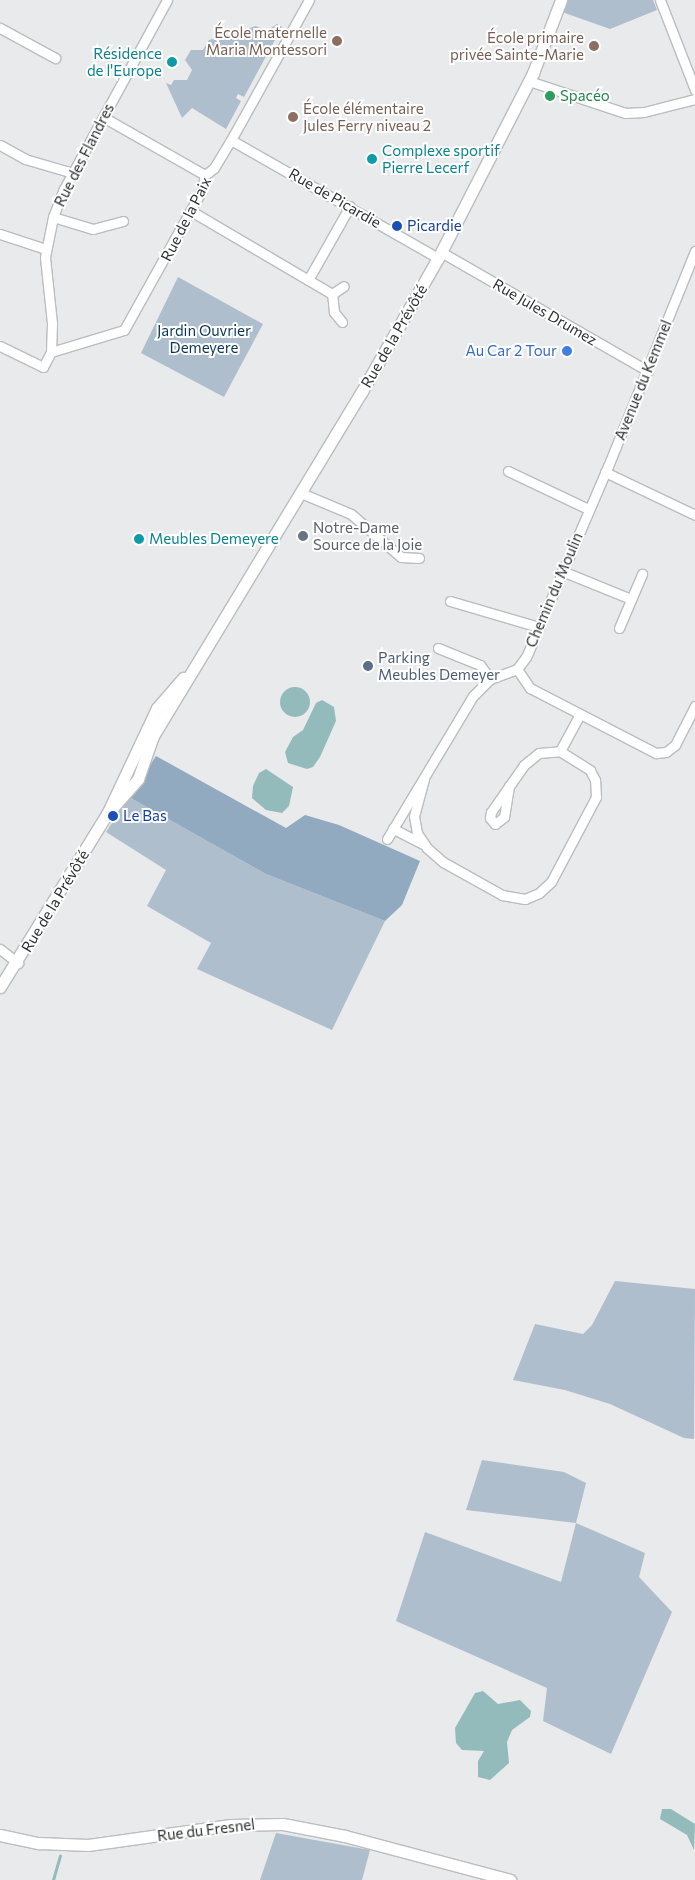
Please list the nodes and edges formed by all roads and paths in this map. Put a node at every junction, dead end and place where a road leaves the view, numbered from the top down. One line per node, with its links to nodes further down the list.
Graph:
1 (167, 0): 10 (street, Rue des Flandres)
2 (308, 0): 11 (street, Rue de la Paix)
3 (561, 0): 7 (street, Rue de la Prévôté)
4 (660, 0): 8 (street)
5 (0, 28): 6 (street)
6 (55, 58)
7 (529, 82): 9 (street); 22 (street, Rue de la Prévôté)
8 (695, 90)
9 (695, 99)
10 (103, 118): 13 (street, Rue des Flandres); 14 (street)
11 (231, 140): 14 (street, Rue de la Paix); 15 (street, Rue de Picardie)
12 (0, 145): 13 (street)
13 (73, 172): 17 (street, Rue des Flandres)
14 (205, 175): 16 (street, Rue de la Paix)
15 (350, 206): 22 (street, Rue de Picardie); 23 (street)
16 (191, 211): 23 (street); 28 (street, Rue de la Paix)
17 (53, 217): 18 (street); 20 (street, Rue des Flandres)
18 (123, 222)
19 (0, 234): 20 (street)
20 (46, 249): 28 (street, Rue des Flandres)
21 (695, 250): 29 (street, Avenue du Kemmel)
22 (440, 255): 29 (street, Rue Jules Drumez); 32 (street, Rue de la Prévôté)
23 (308, 280): 25 (street)
24 (344, 286): 25 (street)
25 (332, 294): 26 (street)
26 (342, 322)
27 (0, 346): 28 (street)
28 (51, 352)
29 (648, 371): 31 (street, Avenue du Kemmel)
30 (508, 471): 33 (street)
31 (605, 472): 33 (street, Avenue du Kemmel); 34 (street)
32 (301, 493): 35 (street); 54 (street, Rue de la Prévôté)
33 (588, 509): 36 (street, Chemin du Moulin)
34 (695, 515)
35 (418, 558)
36 (562, 571): 38 (street); 40 (street, Chemin du Moulin)
37 (642, 574): 38 (street)
38 (631, 600): 41 (street)
39 (450, 601): 40 (street)
40 (539, 627): 43 (street, Chemin du Moulin)
41 (619, 628)
42 (438, 648): 44 (street)
43 (517, 669): 44 (street); 46 (street)
44 (490, 679): 48 (street)
45 (695, 706): 46 (street)
46 (580, 714): 47 (street)
47 (560, 751): 49 (street); 52 (street)
48 (424, 779): 50 (street); 52 (street)
49 (510, 786)
50 (394, 829): 51 (street); 52 (street)
51 (387, 839)
52 (423, 844)
53 (0, 949): 54 (street)
54 (18, 963): 55 (street, Rue de la Prévôté)
55 (0, 987)
56 (0, 1835): 57 (street, Rue du Fresnel)
57 (496, 1878): 58 (street, Rue du Fresnel)
58 (510, 1880)

